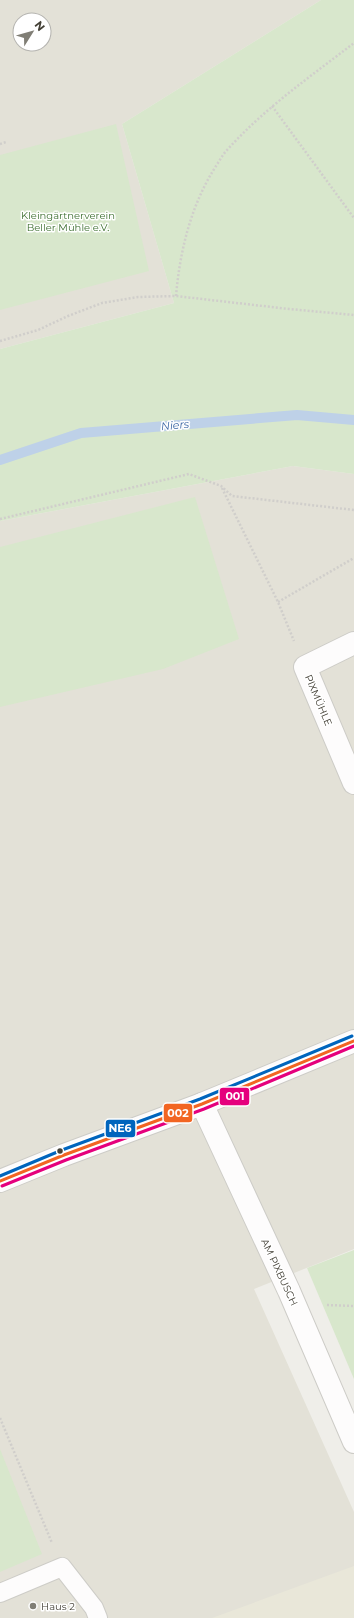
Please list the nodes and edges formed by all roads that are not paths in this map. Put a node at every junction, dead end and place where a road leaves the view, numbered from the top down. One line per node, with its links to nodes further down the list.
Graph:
1 (354, 643): 2 (street, PIXMÜHLE)
2 (354, 783)
3 (354, 1041): 4 (street)
4 (202, 1104): 5 (street); 6 (street, AM PIXBUSCH)
5 (0, 1181)
6 (354, 1442)
7 (0, 1593): 8 (lane)
8 (98, 1618)

